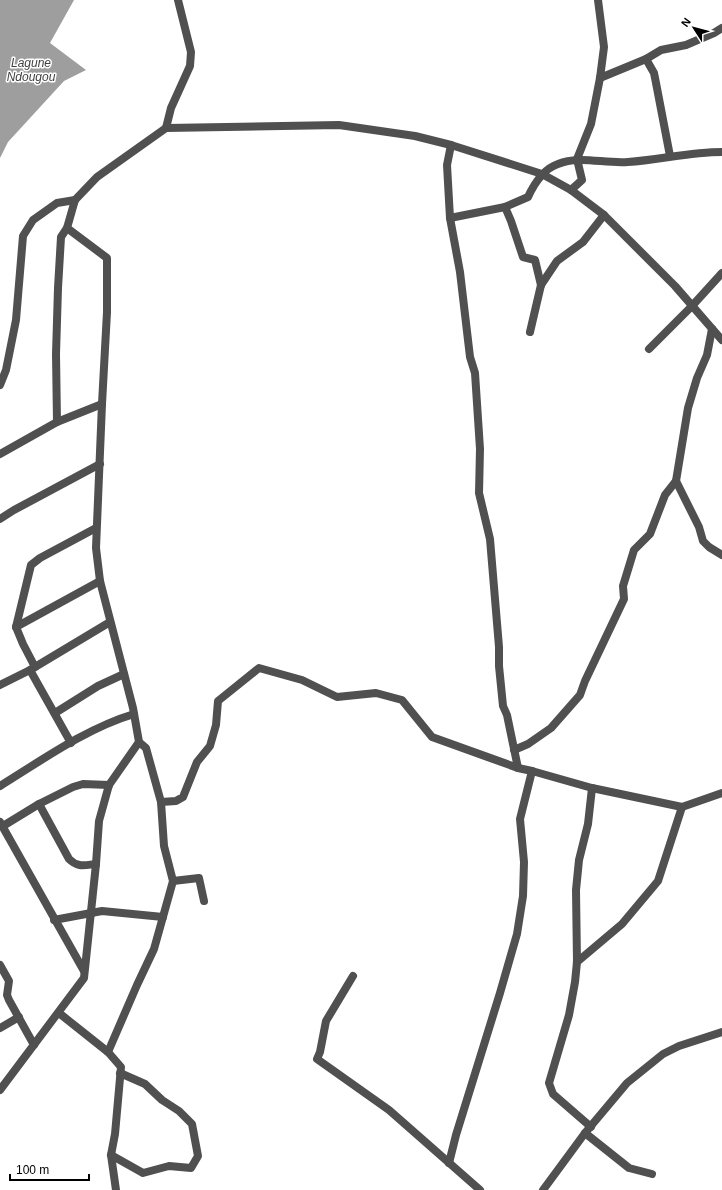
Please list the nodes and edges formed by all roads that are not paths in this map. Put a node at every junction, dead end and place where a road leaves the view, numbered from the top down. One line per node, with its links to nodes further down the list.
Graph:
1 (178, 0): 6 (street)
2 (598, 0): 5 (street)
3 (722, 28): 4 (street)
4 (646, 59): 5 (street); 9 (street)
5 (600, 78): 10 (street)
6 (166, 128): 7 (street); 13 (street)
7 (451, 145): 11 (street); 16 (street)
8 (722, 152): 9 (street)
9 (670, 156): 10 (street)
10 (577, 159): 11 (street); 12 (street)
11 (542, 174): 12 (street); 14 (street)
12 (571, 190): 15 (street)
13 (75, 200): 17 (street); 25 (street)
14 (505, 207): 16 (street); 19 (street)
15 (604, 215): 19 (street); 20 (street)
16 (450, 218): 44 (street)
17 (67, 228): 26 (street); 27 (street)
18 (722, 273): 20 (street)
19 (541, 285): 22 (street)
20 (692, 306): 21 (street); 24 (street)
21 (712, 329): 23 (street); 30 (street)
22 (530, 332)
23 (722, 340)
24 (649, 349)
25 (0, 385)
26 (102, 404): 27 (street); 29 (street)
27 (57, 422): 28 (street)
28 (0, 454)
29 (100, 464): 31 (street); 32 (street)
30 (676, 481): 33 (street); 44 (street)
31 (0, 519)
32 (96, 528): 34 (street); 36 (street)
33 (722, 555)
34 (100, 581): 35 (street); 36 (street)
35 (110, 622): 37 (street); 38 (street)
36 (16, 627): 37 (street)
37 (33, 668): 39 (street); 40 (street)
38 (124, 674): 40 (street); 41 (street)
39 (0, 685)
40 (55, 713): 43 (street)
41 (134, 714): 42 (street); 43 (street)
42 (140, 742): 47 (street); 51 (street)
43 (71, 743): 48 (street)
44 (514, 750): 45 (street)
45 (518, 768): 46 (street); 51 (street)
46 (532, 771): 49 (street); 75 (street)
47 (109, 785): 52 (street); 55 (street)
48 (0, 786)
49 (592, 788): 53 (street); 61 (street)
50 (722, 793): 53 (street)
51 (161, 802): 56 (street)
52 (40, 804): 54 (street); 55 (street)
53 (682, 807): 61 (street)
54 (1, 824): 60 (street)
55 (96, 864): 58 (street)
56 (173, 880): 57 (street); 59 (street)
57 (204, 901)
58 (92, 913): 59 (street); 60 (street); 63 (street)
59 (163, 917): 70 (street)
60 (54, 920): 63 (street)
61 (577, 962): 73 (street)
62 (0, 965): 66 (street)
63 (84, 971): 65 (street)
64 (353, 976): 75 (street)
65 (59, 1013): 69 (street); 70 (street)
66 (19, 1017): 67 (street); 69 (street)
67 (0, 1028)
68 (722, 1032): 73 (street)
69 (34, 1045): 72 (street)
70 (108, 1052): 71 (street)
71 (120, 1073): 74 (street); 74 (street)
72 (0, 1090)
73 (588, 1130): 76 (street); 79 (street)
74 (111, 1155): 77 (street)
75 (449, 1163): 78 (street)
76 (652, 1174)
77 (116, 1190)
78 (480, 1190)
79 (543, 1190)

